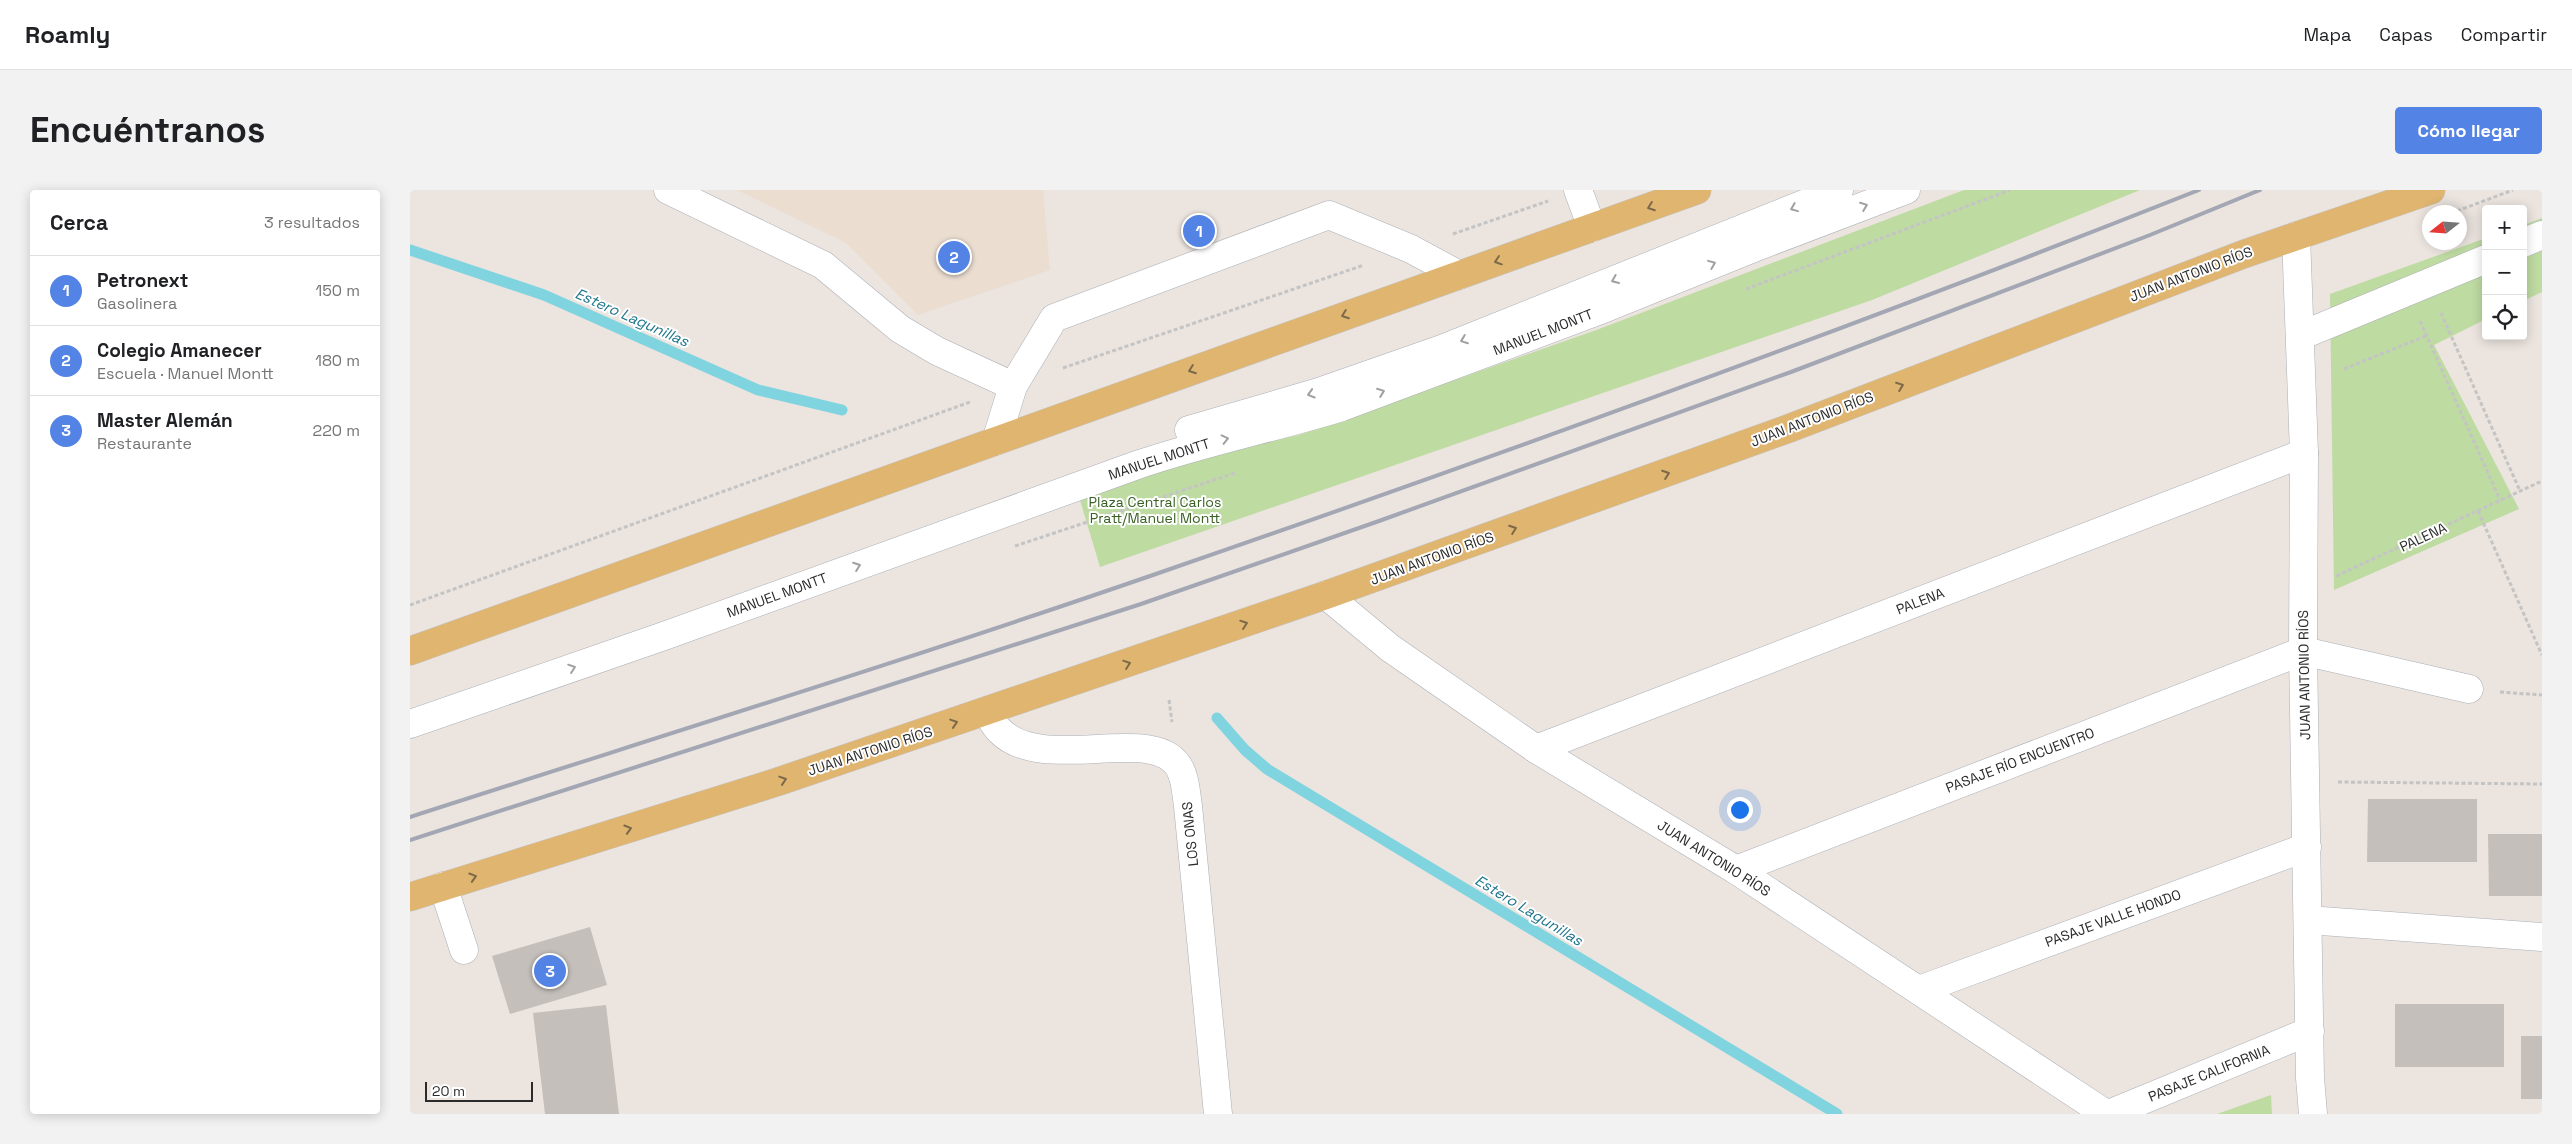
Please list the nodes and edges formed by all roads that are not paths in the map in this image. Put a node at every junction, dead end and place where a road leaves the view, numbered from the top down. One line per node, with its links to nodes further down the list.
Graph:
1 (668, 190): 14 (street)
2 (1578, 190): 7 (street)
3 (1697, 190): 7 (main road, one-way to 7)
4 (1839, 190): 21 (street, MANUEL MONTT, one-way to 21)
5 (1906, 190): 23 (street, MANUEL MONTT, one-way to 5)
6 (2431, 190): 9 (main road, JUAN ANTONIO RÍOS)
7 (1592, 228): 12 (main road, one-way to 12)
8 (2542, 235): 10 (street)
9 (2296, 236): 13 (street, JUAN ANTONIO RÍOS); 17 (main road, JUAN ANTONIO RÍOS, one-way to 9)
10 (2527, 241)
11 (2482, 260): 13 (street)
12 (1459, 274): 14 (street); 15 (main road, one-way to 15)
13 (2300, 336): 16 (street, JUAN ANTONIO RÍOS)
14 (1013, 386): 15 (street)
15 (996, 441): 19 (main road)
16 (2304, 453): 18 (street, JUAN ANTONIO RÍOS); 24 (street, PALENA)
17 (1326, 595): 22 (main road, JUAN ANTONIO RÍOS, one-way to 17); 24 (street, JUAN ANTONIO RÍOS)
18 (2304, 650): 20 (street); 25 (street, JUAN ANTONIO RÍOS); 26 (street, PASAJE RÍO ENCUENTRO)
19 (410, 651)
20 (2469, 689)
21 (410, 705)
22 (987, 712): 27 (main road, JUAN ANTONIO RÍOS, one-way to 22); 34 (street, LOS ONAS)
23 (410, 724)
24 (1536, 749): 26 (street, JUAN ANTONIO RÍOS)
25 (2307, 847): 29 (street, JUAN ANTONIO RÍOS); 32 (street, PASAJE VALLE HONDO)
26 (1736, 870): 32 (street, JUAN ANTONIO RÍOS)
27 (444, 886): 28 (main road, JUAN ANTONIO RÍOS); 31 (street)
28 (410, 897)
29 (2308, 920): 30 (street); 33 (street, JUAN ANTONIO RÍOS)
30 (2542, 937)
31 (464, 950)
32 (1919, 990): 35 (street, JUAN ANTONIO RÍOS)
33 (2310, 1032): 35 (street, PASAJE CALIFORNIA); 36 (street, JUAN ANTONIO RÍOS)
34 (1218, 1114)
35 (2108, 1114)
36 (2313, 1114)

